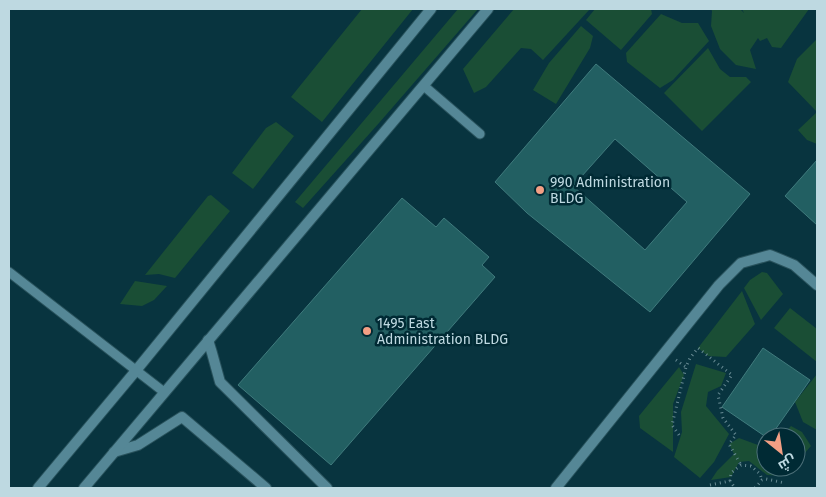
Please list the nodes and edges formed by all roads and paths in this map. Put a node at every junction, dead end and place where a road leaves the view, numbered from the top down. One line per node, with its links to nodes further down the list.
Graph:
1 (431, 9): 8 (street)
2 (488, 9): 3 (street)
3 (424, 86): 4 (lane); 7 (street)
4 (480, 134)
5 (9, 272): 8 (lane)
6 (817, 285): 21 (street)
7 (208, 340): 9 (street); 20 (street)
8 (136, 370): 9 (lane); 17 (street)
9 (164, 392): 11 (street)
10 (678, 435): 12 (path)
11 (114, 452): 18 (street); 19 (street)
12 (741, 466): 13 (path); 14 (path)
13 (762, 480): 15 (path); 23 (path)
14 (730, 482): 16 (path); 22 (path)
15 (785, 483)
16 (710, 485)
17 (38, 488)
18 (84, 488)
19 (266, 488)
20 (327, 488)
21 (556, 488)
22 (735, 488)
23 (755, 488)

